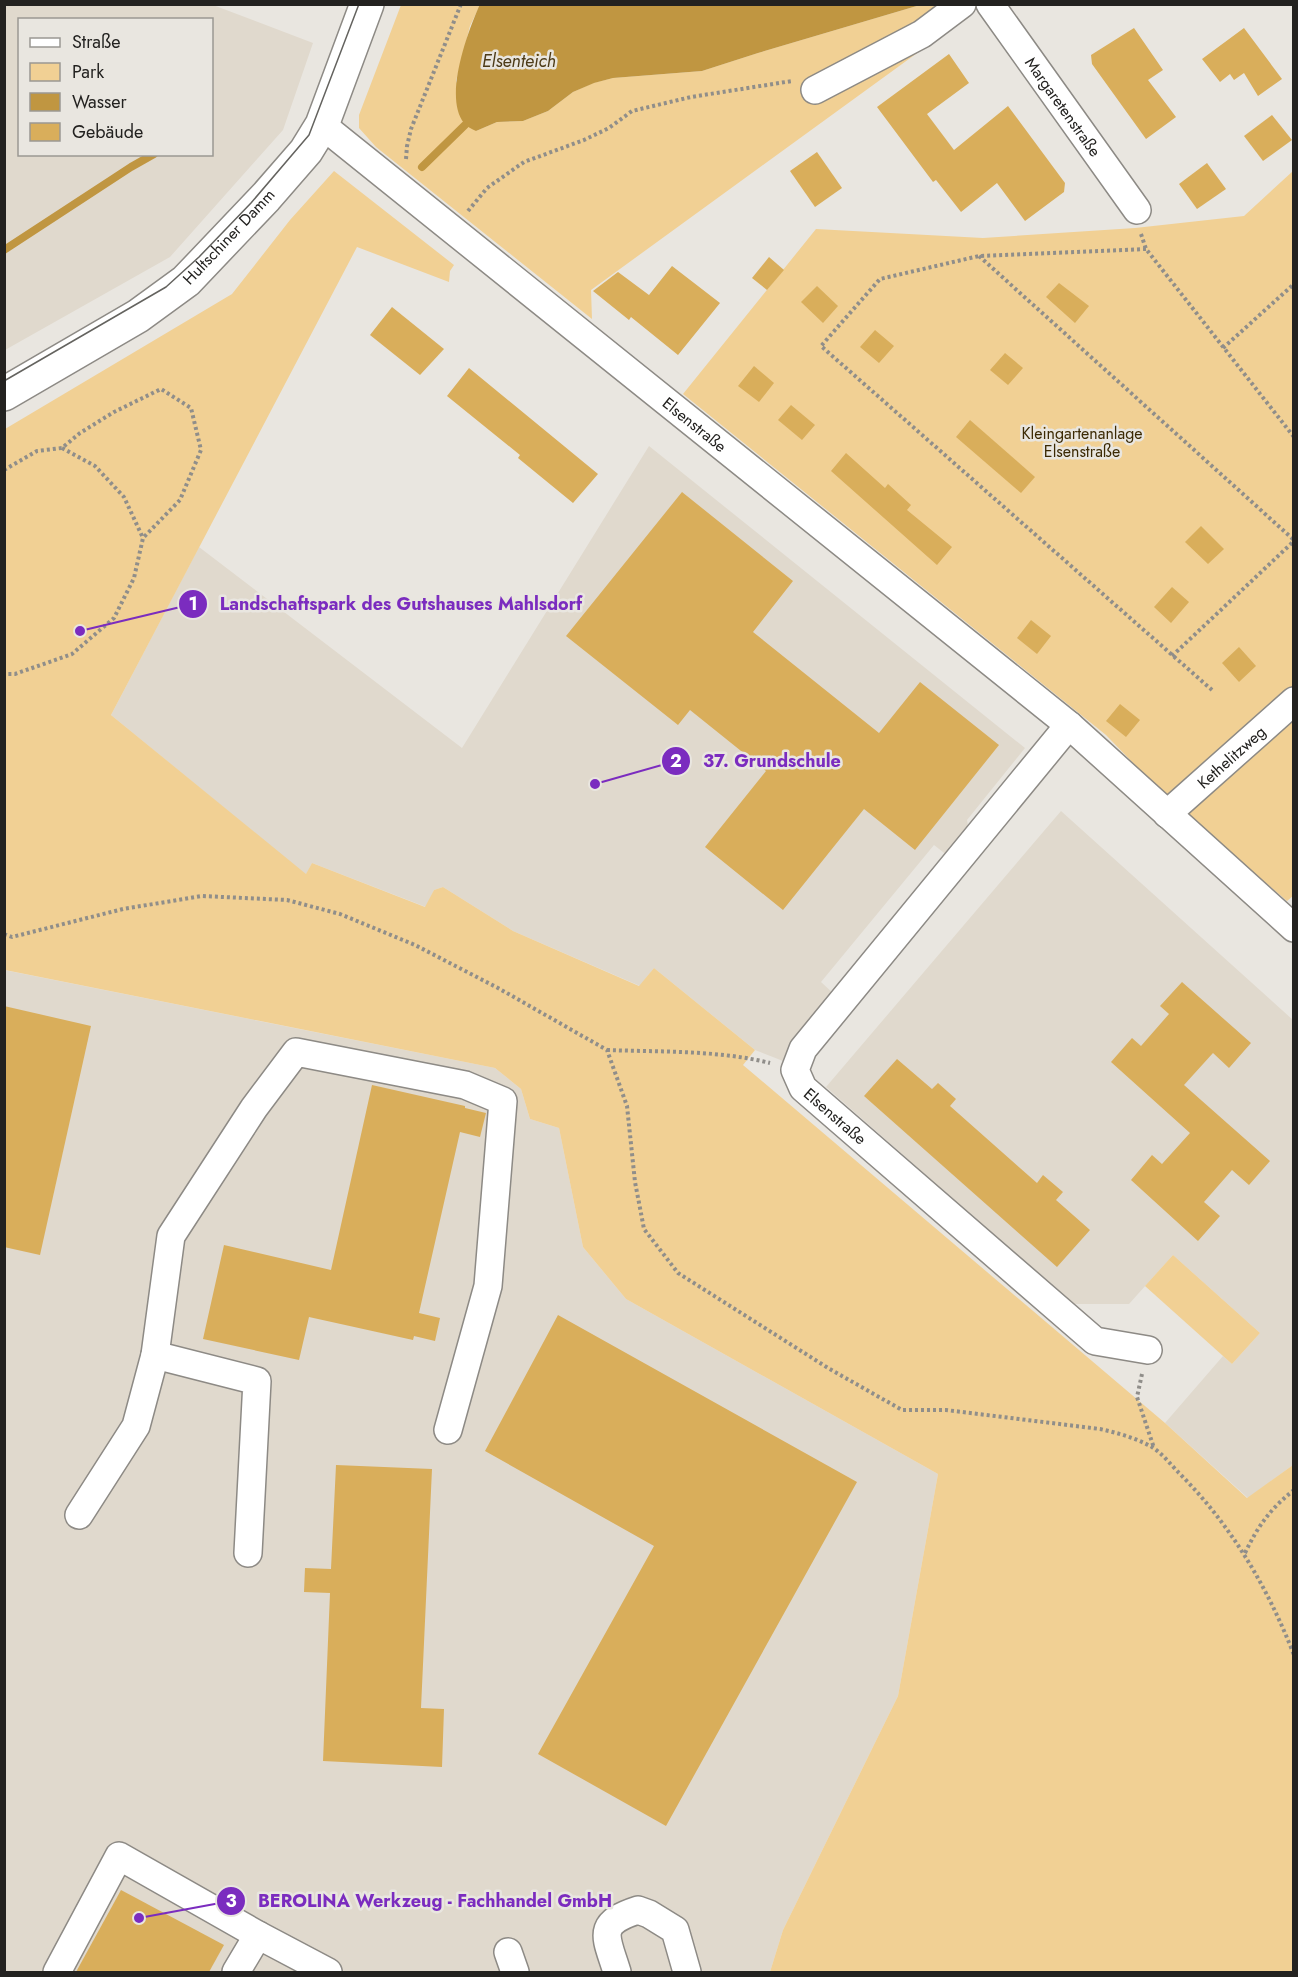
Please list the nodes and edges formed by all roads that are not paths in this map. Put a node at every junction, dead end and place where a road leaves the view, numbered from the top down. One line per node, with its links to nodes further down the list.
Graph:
1 (367, 4): 5 (main road, Hultschiner Damm)
2 (962, 4): 4 (street)
3 (990, 4): 6 (street, Margaretenstraße)
4 (815, 90)
5 (322, 125): 7 (main road, Hultschiner Damm); 9 (street, Elsenstraße)
6 (1137, 210)
7 (4, 394)
8 (1293, 701): 10 (street, Kethelitzweg)
9 (1069, 725): 10 (street, Elsenstraße); 12 (street, Elsenstraße)
10 (1167, 814): 11 (street, Elsenstraße)
11 (1293, 928)
12 (1148, 1350)
13 (155, 1355): 14 (street); 15 (street); 16 (street)
14 (448, 1430)
15 (79, 1515)
16 (248, 1553)
17 (258, 1935): 18 (street); 19 (street); 20 (street)
18 (57, 1972)
19 (236, 1972)
20 (328, 1972)
21 (500, 1972): 22 (street)
22 (515, 1972)
23 (617, 1972): 24 (street)
24 (687, 1972)

